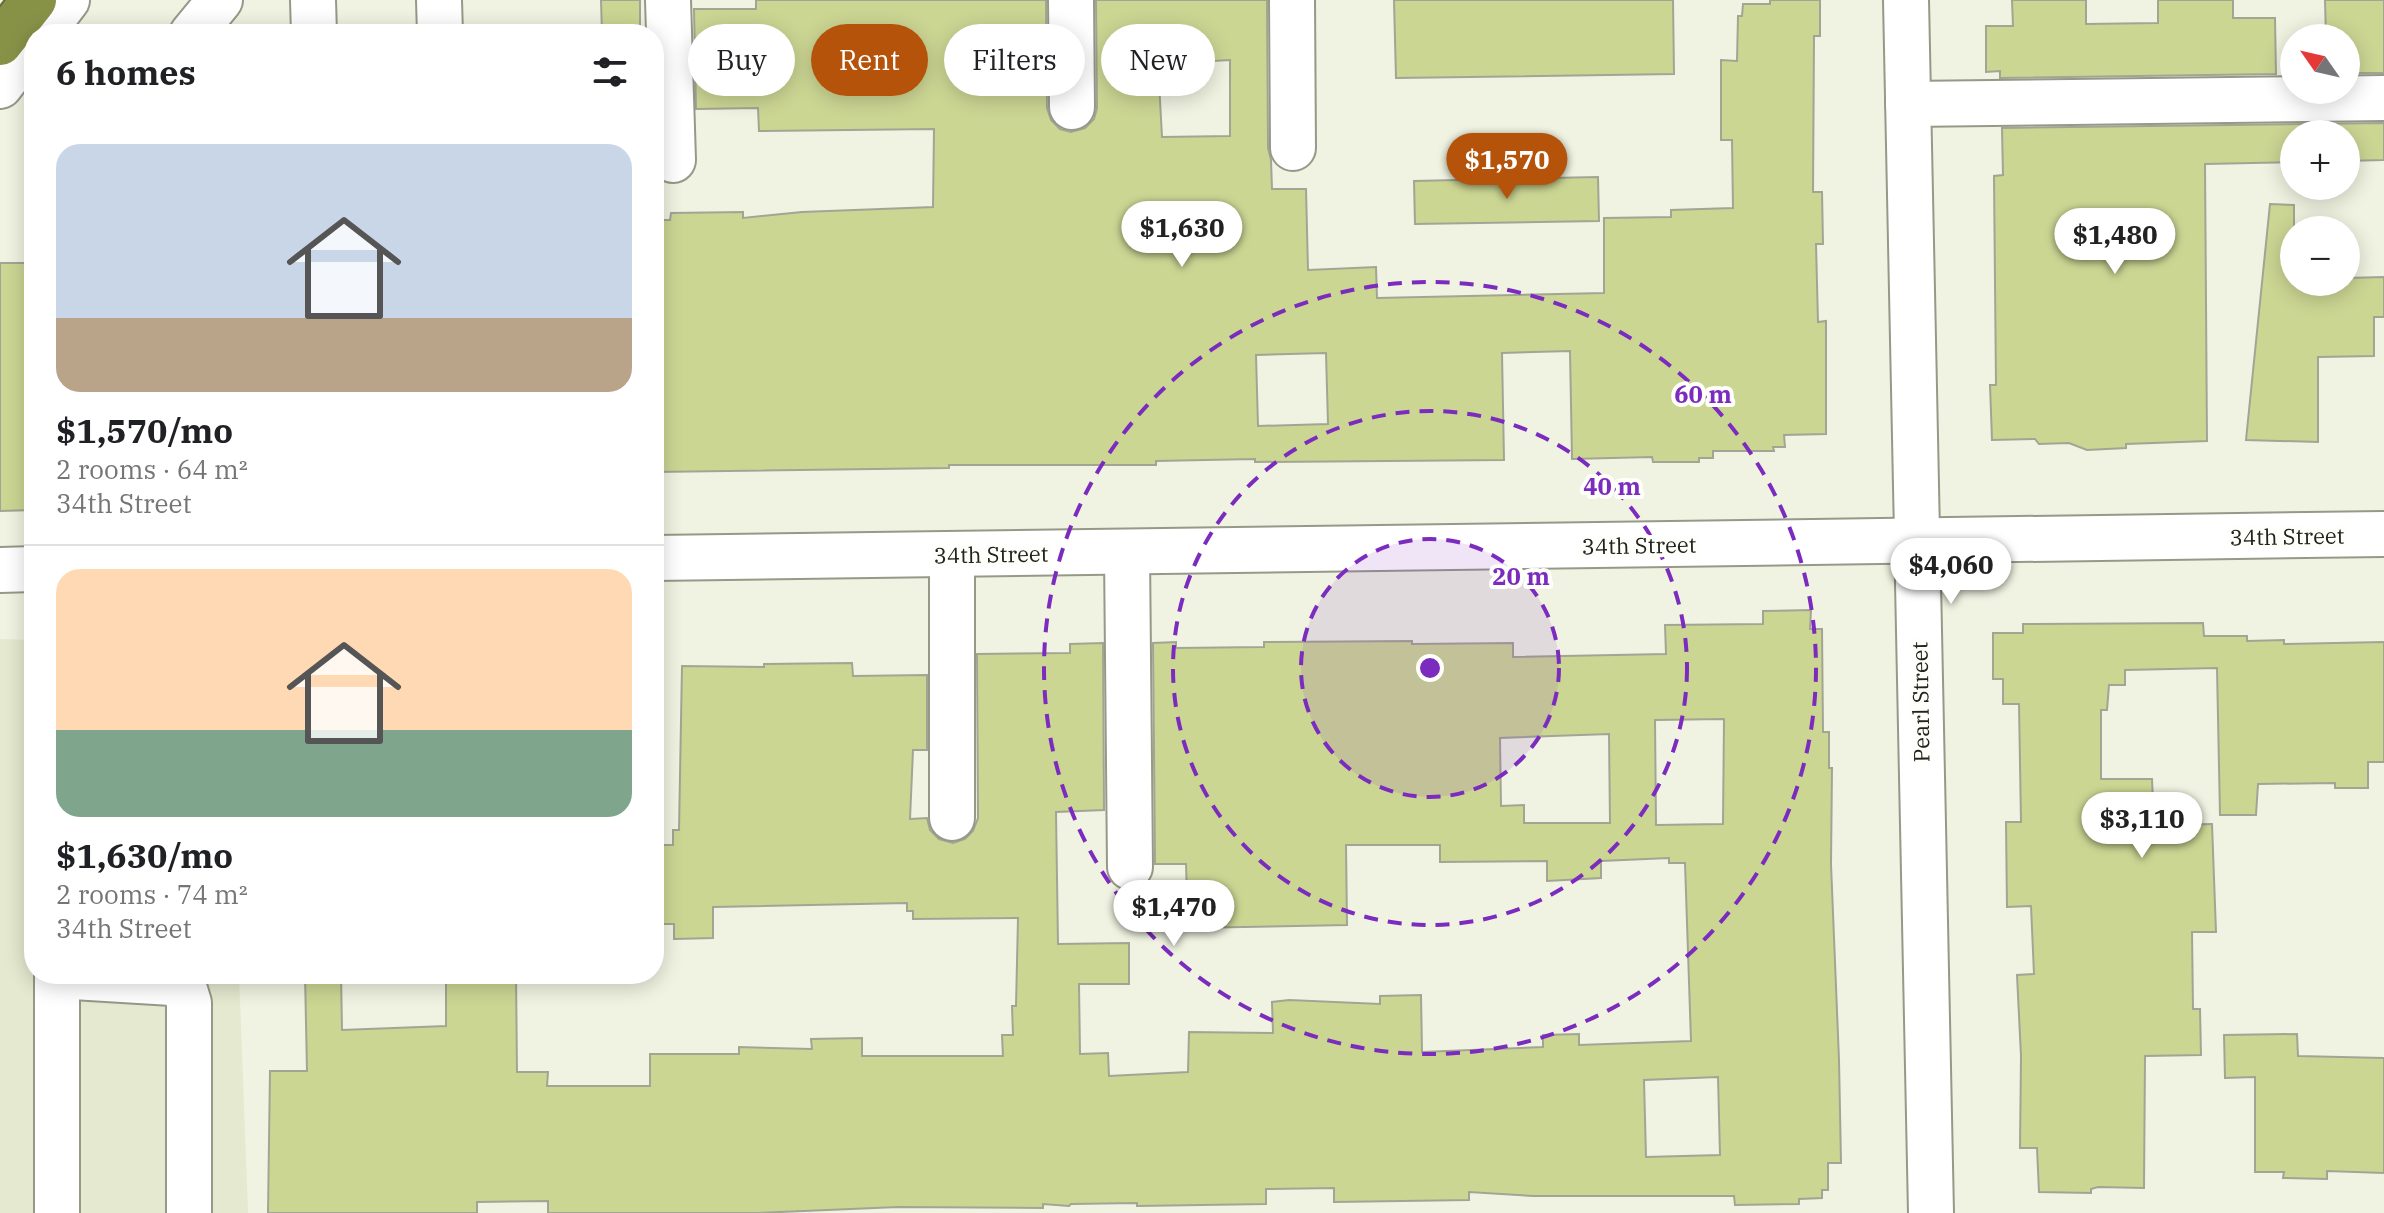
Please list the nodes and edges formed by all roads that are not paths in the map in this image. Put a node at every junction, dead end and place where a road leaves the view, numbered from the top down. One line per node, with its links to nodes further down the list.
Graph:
1 (34, 0): 12 (highway)
2 (67, 0): 9 (street)
3 (313, 0): 10 (street)
4 (439, 0): 11 (street)
5 (668, 0): 19 (street)
6 (1071, 0): 17 (street)
7 (1292, 0): 18 (street)
8 (1906, 0): 16 (street, Pearl Street)
9 (49, 24)
10 (314, 24)
11 (440, 24)
12 (0, 43)
13 (24, 55): 14 (street)
14 (0, 86)
15 (2384, 98): 16 (street)
16 (1908, 104): 21 (street, Pearl Street)
17 (1072, 107)
18 (1293, 148)
19 (673, 160)
20 (2384, 534): 21 (street, 34th Street)
21 (1916, 541): 22 (street, 34th Street); 33 (street, Pearl Street)
22 (1127, 552): 23 (street, 34th Street); 28 (street)
23 (952, 555): 24 (street, 34th Street); 27 (street)
24 (664, 558)
25 (24, 569): 26 (street)
26 (0, 570)
27 (952, 818)
28 (1130, 867)
29 (57, 984): 31 (street)
30 (174, 984): 32 (street)
31 (57, 1213)
32 (189, 1213)
33 (1931, 1213)

